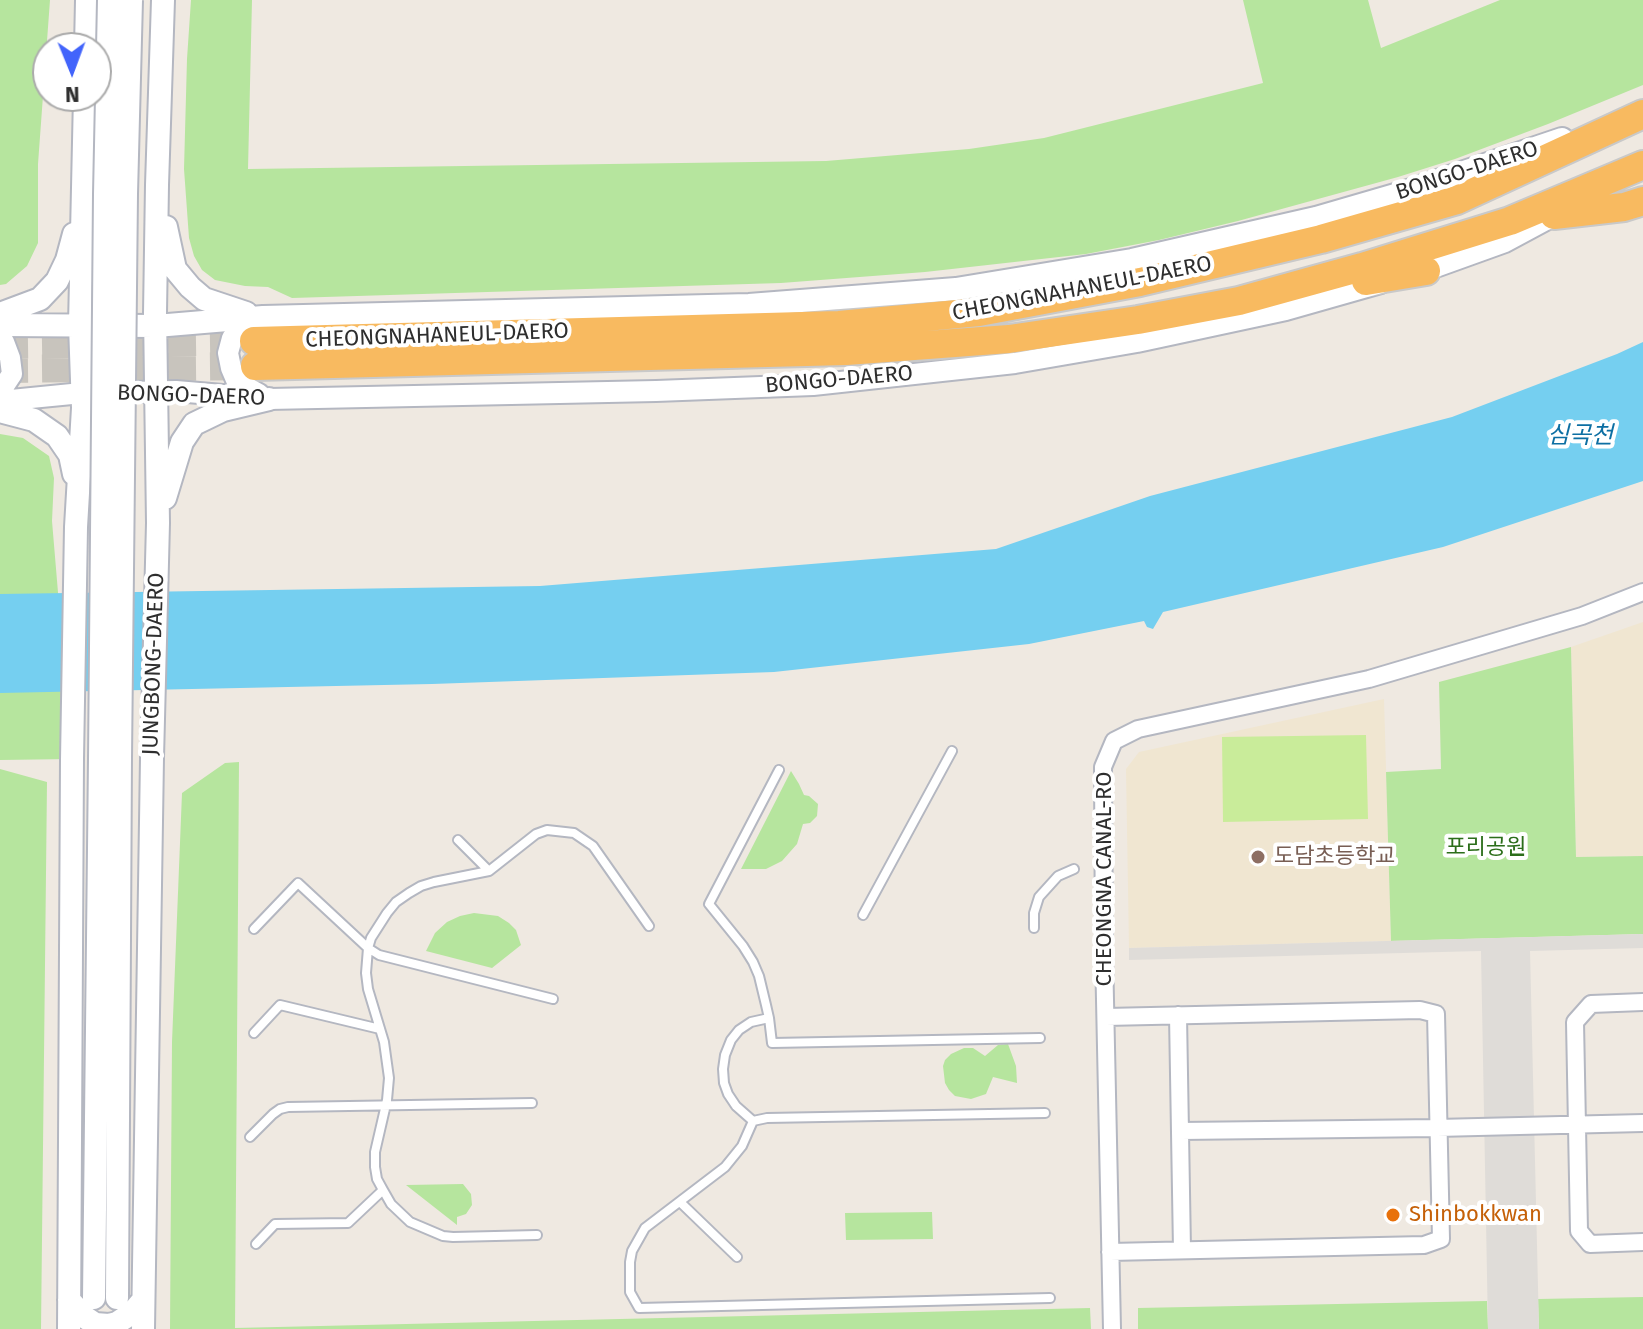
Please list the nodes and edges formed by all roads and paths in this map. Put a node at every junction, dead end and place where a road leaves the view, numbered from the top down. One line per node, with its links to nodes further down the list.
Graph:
1 (87, 0): 5 (main road)
2 (109, 0): 31 (main road, JUNGBONG-DAERO, bridge)
3 (131, 0): 31 (main road, JUNGBONG-DAERO, bridge)
4 (163, 0): 10 (main road, JUNGBONG-DAERO)
5 (86, 32)
6 (85, 112): 9 (main road)
7 (1643, 113): 20 (highway, CHEONGNAHANEUL-DAERO)
8 (1643, 166): 12 (street, BONGO-DAERO); 14 (highway, CHEONGNAHANEUL-DAERO)
9 (83, 177): 15 (main road); 17 (main road)
10 (157, 185): 18 (main road, JUNGBONG-DAERO); 20 (main road)
11 (1643, 201): 12 (highway)
12 (1554, 215): 13 (street, BONGO-DAERO)
13 (1426, 271): 14 (highway); 24 (street, BONGO-DAERO)
14 (1191, 310): 20 (highway, CHEONGNAHANEUL-DAERO)
15 (0, 314)
16 (0, 325): 17 (main road)
17 (80, 325): 18 (main road); 23 (main road)
18 (156, 326): 20 (main road); 22 (main road, JUNGBONG-DAERO)
19 (0, 339): 21 (street)
20 (257, 341): 24 (street)
21 (0, 392)
22 (157, 392): 23 (street, BONGO-DAERO); 24 (street, BONGO-DAERO); 27 (main road, JUNGBONG-DAERO)
23 (82, 393): 25 (street, BONGO-DAERO); 28 (main road)
24 (269, 399): 27 (main road)
25 (0, 401)
26 (0, 411): 28 (main road)
27 (158, 523): 70 (main road, JUNGBONG-DAERO)
28 (76, 527): 69 (main road)
29 (1643, 592): 44 (street, CHEONGNA CANAL-RO)
30 (952, 751): 36 (lane)
31 (110, 758): 66 (main road, JUNGBONG-DAERO); 67 (main road, JUNGBONG-DAERO)
32 (779, 770): 45 (lane)
33 (458, 840): 35 (lane)
34 (1074, 869): 38 (lane)
35 (489, 871): 37 (lane); 40 (lane)
36 (863, 915)
37 (649, 926)
38 (1034, 928)
39 (254, 929): 40 (lane)
40 (368, 948): 41 (lane); 46 (lane)
41 (553, 999)
42 (1643, 1002): 54 (street)
43 (1178, 1015): 44 (street); 55 (street); 56 (street)
44 (1106, 1017): 64 (street, CHEONGNA CANAL-RO)
45 (769, 1018): 48 (lane); 52 (lane)
46 (380, 1029): 47 (lane); 50 (lane)
47 (254, 1033)
48 (1040, 1038)
49 (532, 1103): 50 (lane)
50 (386, 1106): 57 (lane); 58 (lane)
51 (1045, 1113): 52 (lane)
52 (753, 1121): 59 (lane)
53 (1643, 1123): 54 (street)
54 (1576, 1124): 55 (street); 61 (street)
55 (1437, 1128): 56 (street); 63 (street)
56 (1181, 1131): 63 (street)
57 (250, 1137)
58 (383, 1190): 60 (lane); 62 (lane)
59 (680, 1202): 65 (lane); 68 (lane)
60 (537, 1235)
61 (1643, 1242)
62 (256, 1244)
63 (1182, 1250): 64 (street)
64 (1110, 1252): 73 (street, CHEONGNA CANAL-RO)
65 (737, 1257)
66 (94, 1298)
67 (117, 1298)
68 (1050, 1298)
69 (69, 1300): 70 (main road); 71 (main road)
70 (143, 1300): 72 (main road, JUNGBONG-DAERO)
71 (69, 1329)
72 (143, 1329)
73 (1112, 1329)

